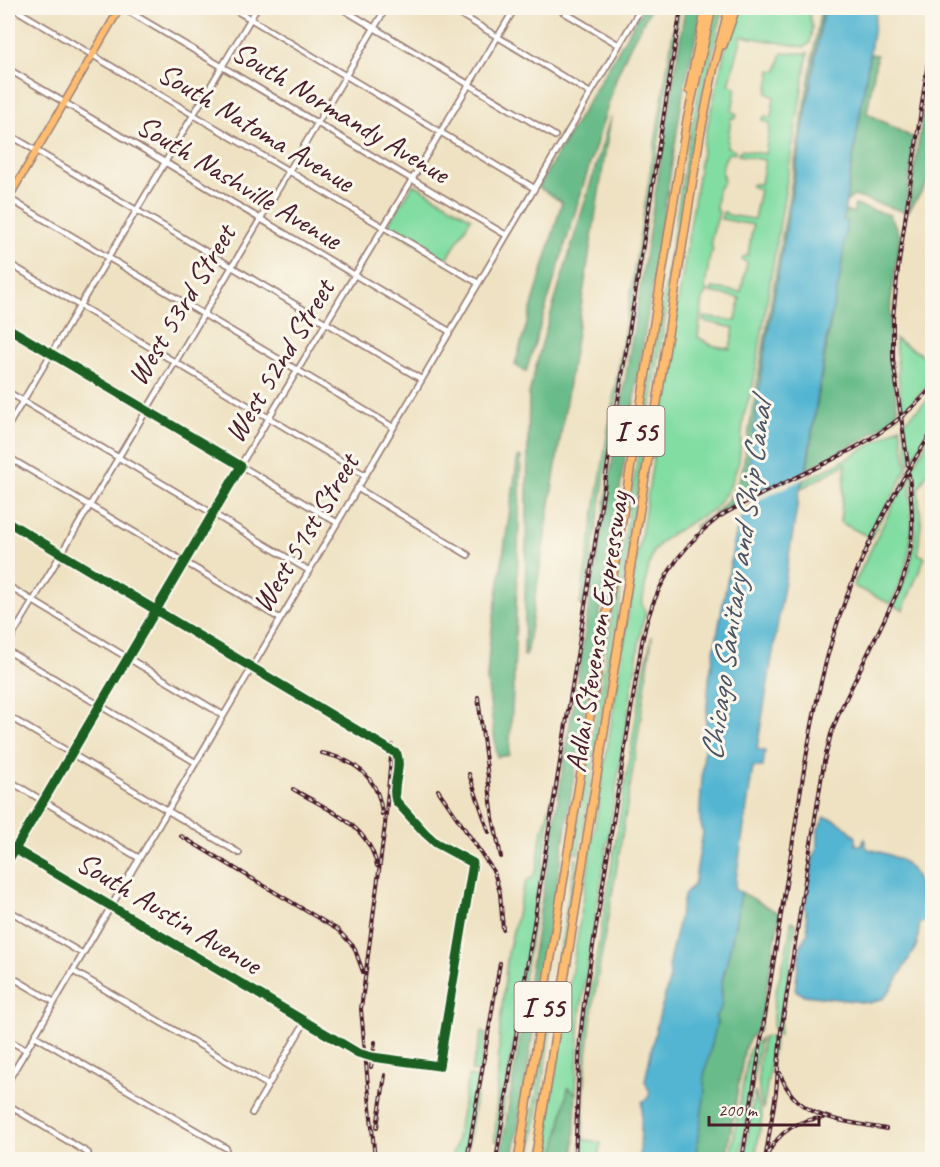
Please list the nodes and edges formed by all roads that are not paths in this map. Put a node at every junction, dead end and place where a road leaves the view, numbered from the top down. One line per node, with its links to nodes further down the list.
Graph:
1 (13, 8): 19 (street, South Natoma Avenue)
2 (122, 8): 19 (main road); 20 (street, South Normandy Avenue)
3 (232, 8): 15 (street)
4 (257, 8): 15 (street)
5 (341, 8): 16 (street)
6 (386, 8): 16 (street, West 53rd Street)
7 (450, 8): 17 (street)
8 (515, 8): 17 (street, West 52nd Street)
9 (556, 8): 18 (street)
10 (641, 8): 18 (street, West 51st Street)
11 (706, 8): 28 (highway)
12 (712, 8): 28 (highway, Adlai Stevenson Expressway / I 55)
13 (729, 8): 25 (highway, Adlai Stevenson Expressway / I 55)
14 (736, 8): 25 (highway)
15 (251, 19): 20 (street); 22 (street)
16 (374, 28): 22 (street, West 53rd Street); 23 (street)
17 (498, 36): 23 (street, West 52nd Street); 24 (street)
18 (619, 45): 24 (street, West 51st Street)
19 (93, 54): 26 (main road); 27 (street, South Natoma Avenue)
20 (222, 66): 27 (street); 29 (street, South Normandy Avenue)
21 (8, 69): 26 (street, South Nashville Avenue)
22 (346, 75): 29 (street, West 53rd Street); 30 (street)
23 (469, 84): 30 (street, West 52nd Street); 32 (street)
24 (590, 93): 37 (street, West 51st Street)
25 (708, 96): 114 (highway, Adlai Stevenson Expressway / I 55)
26 (65, 102): 33 (main road); 34 (street, South Nashville Avenue)
27 (194, 114): 34 (street); 35 (street, South Natoma Avenue)
28 (687, 120): 113 (highway, Adlai Stevenson Expressway / I 55)
29 (317, 123): 35 (street, West 53rd Street); 36 (street, South Normandy Avenue)
30 (441, 132): 36 (street, West 52nd Street); 37 (street)
31 (8, 134): 33 (street)
32 (555, 136)
33 (36, 150): 38 (main road); 39 (street)
34 (165, 162): 39 (street); 40 (street, South Nashville Avenue)
35 (288, 170): 40 (street, West 53rd Street); 41 (street, South Natoma Avenue)
36 (412, 179): 41 (street, West 52nd Street); 42 (street, South Normandy Avenue)
37 (534, 188): 42 (street, West 51st Street)
38 (8, 198): 43 (street)
39 (136, 210): 43 (street); 45 (street)
40 (260, 219): 45 (street, West 53rd Street); 46 (street, South Nashville Avenue)
41 (383, 227): 46 (street, West 52nd Street); 47 (street, South Natoma Avenue)
42 (506, 235): 47 (street, West 51st Street)
43 (108, 257): 48 (street); 49 (street)
44 (8, 263): 48 (street)
45 (231, 266): 49 (street, West 53rd Street); 50 (street)
46 (355, 275): 50 (street, West 52nd Street); 52 (street, South Nashville Avenue)
47 (478, 283): 52 (street, West 51st Street)
48 (79, 305): 53 (street); 54 (street)
49 (203, 314): 54 (street, West 53rd Street); 55 (street)
50 (326, 323): 55 (street, West 52nd Street); 56 (street)
51 (8, 328): 53 (street)
52 (449, 331): 56 (street, West 51st Street)
53 (50, 353): 58 (street); 59 (street)
54 (174, 362): 59 (street, West 53rd Street); 60 (street)
55 (298, 370): 60 (street, West 52nd Street); 62 (street)
56 (421, 379): 62 (street, West 51st Street)
57 (8, 393): 58 (street)
58 (22, 401): 61 (street); 64 (street)
59 (146, 410): 64 (street, West 53rd Street); 65 (street)
60 (269, 418): 65 (street, West 52nd Street); 66 (street)
61 (8, 426)
62 (393, 427): 66 (street, West 51st Street)
63 (8, 457): 68 (street)
64 (117, 458): 68 (street, West 53rd Street); 69 (street)
65 (241, 466): 69 (street, West 52nd Street); 71 (street)
66 (364, 475): 67 (street, West 51st Street)
67 (357, 488): 71 (street, West 51st Street); 73 (street)
68 (89, 506): 72 (street, West 53rd Street); 74 (street)
69 (212, 514): 74 (street, West 52nd Street); 75 (street)
70 (8, 522): 72 (street)
71 (336, 522): 75 (street, West 51st Street)
72 (61, 553): 77 (street, West 53rd Street); 78 (street)
73 (468, 555)
74 (184, 562): 78 (street, West 52nd Street); 79 (street)
75 (308, 570): 79 (street, West 51st Street)
76 (8, 586): 77 (street)
77 (32, 601): 80 (street, West 53rd Street); 82 (street)
78 (156, 610): 82 (street, West 52nd Street); 83 (street)
79 (279, 618): 83 (street, West 51st Street)
80 (8, 643)
81 (8, 651): 84 (street)
82 (127, 658): 84 (street, West 52nd Street); 85 (street)
83 (252, 666): 85 (street, West 51st Street); 103 (street, South Austin Avenue)
84 (99, 706): 87 (street, West 52nd Street); 88 (street)
85 (223, 714): 88 (street, West 51st Street)
86 (8, 716): 87 (street)
87 (71, 753): 90 (street, West 52nd Street); 91 (street)
88 (195, 762): 91 (street, West 51st Street)
89 (8, 780): 90 (street)
90 (43, 801): 93 (street, West 52nd Street); 95 (street)
91 (166, 810): 94 (street); 95 (street, West 51st Street)
92 (8, 845): 93 (street, South Austin Avenue)
93 (15, 849): 96 (street, West 52nd Street); 97 (street, South Austin Avenue)
94 (240, 853)
95 (139, 858): 97 (street, West 51st Street)
96 (8, 861)
97 (111, 906): 99 (street, West 51st Street); 103 (street, South Austin Avenue)
98 (8, 910): 99 (street)
99 (83, 954): 100 (street, West 51st Street)
100 (73, 971): 102 (street, West 51st Street); 108 (street)
101 (8, 975): 102 (street)
102 (54, 1002): 104 (street, West 51st Street)
103 (305, 1022): 108 (street)
104 (34, 1036): 106 (street, West 51st Street); 111 (street)
105 (8, 1040): 106 (street)
106 (26, 1050): 107 (street, West 51st Street)
107 (8, 1082)
108 (268, 1086): 110 (street)
109 (8, 1105): 112 (street)
110 (252, 1113)
111 (226, 1148)
112 (88, 1153)
113 (518, 1160)
114 (535, 1160)

